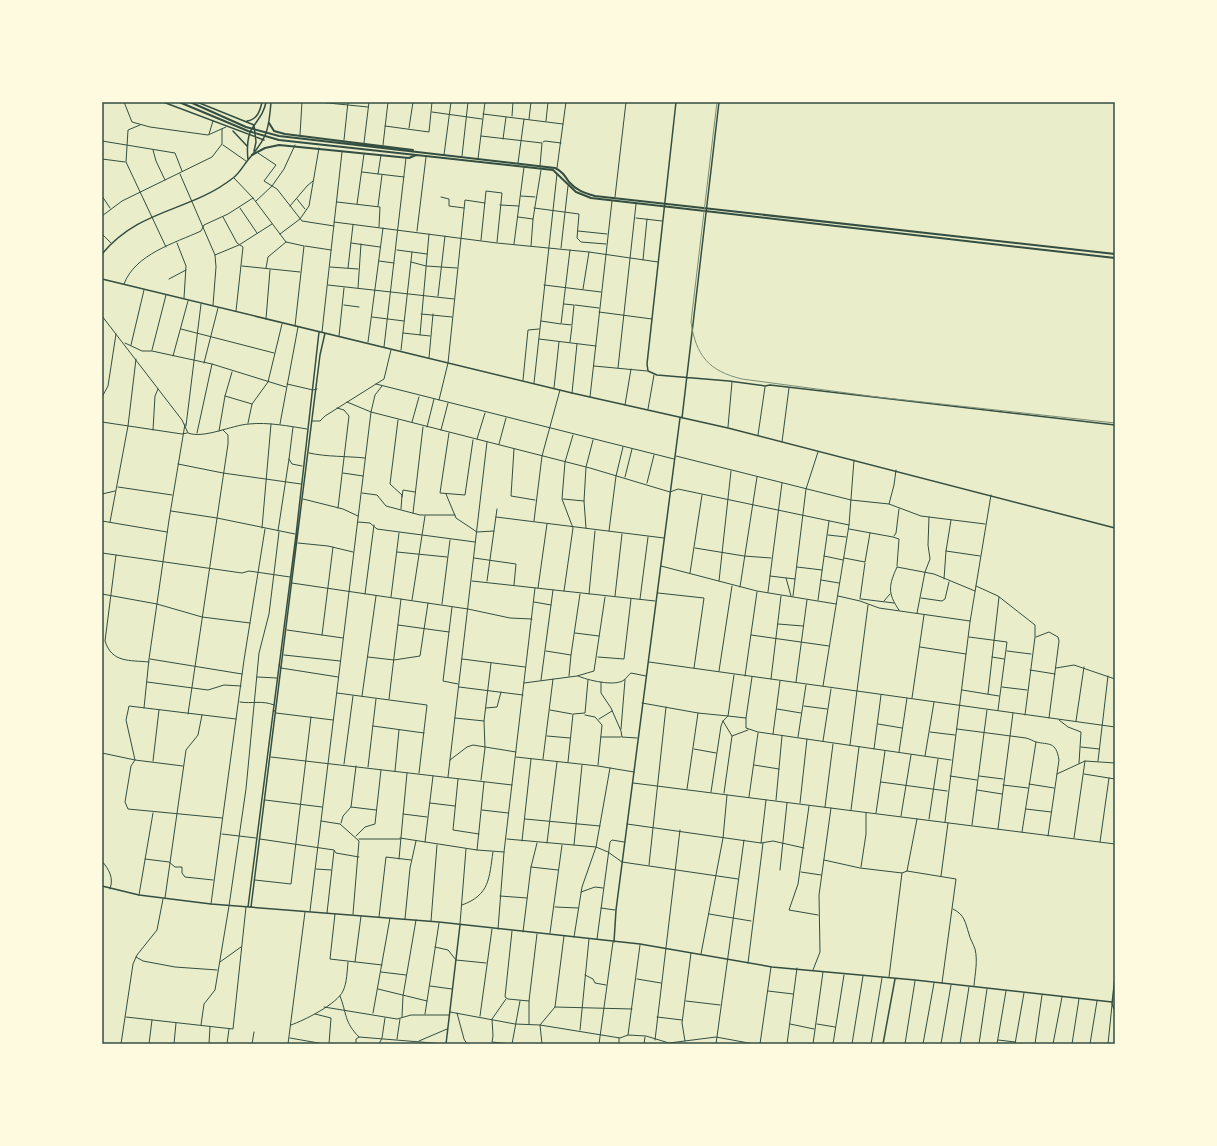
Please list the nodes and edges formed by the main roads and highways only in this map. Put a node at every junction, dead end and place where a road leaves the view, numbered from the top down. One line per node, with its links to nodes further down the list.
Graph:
1 (180, 102): 6 (main road)
2 (190, 102): 4 (main road)
3 (269, 122): 4 (main road)
4 (416, 152): 7 (main road)
5 (252, 155): 6 (main road)
6 (416, 155): 7 (main road)
7 (569, 183): 8 (main road); 9 (main road)
8 (813, 219): 9 (main road); 10 (main road)
9 (812, 224): 11 (main road)
10 (1115, 254)
11 (1115, 258)

